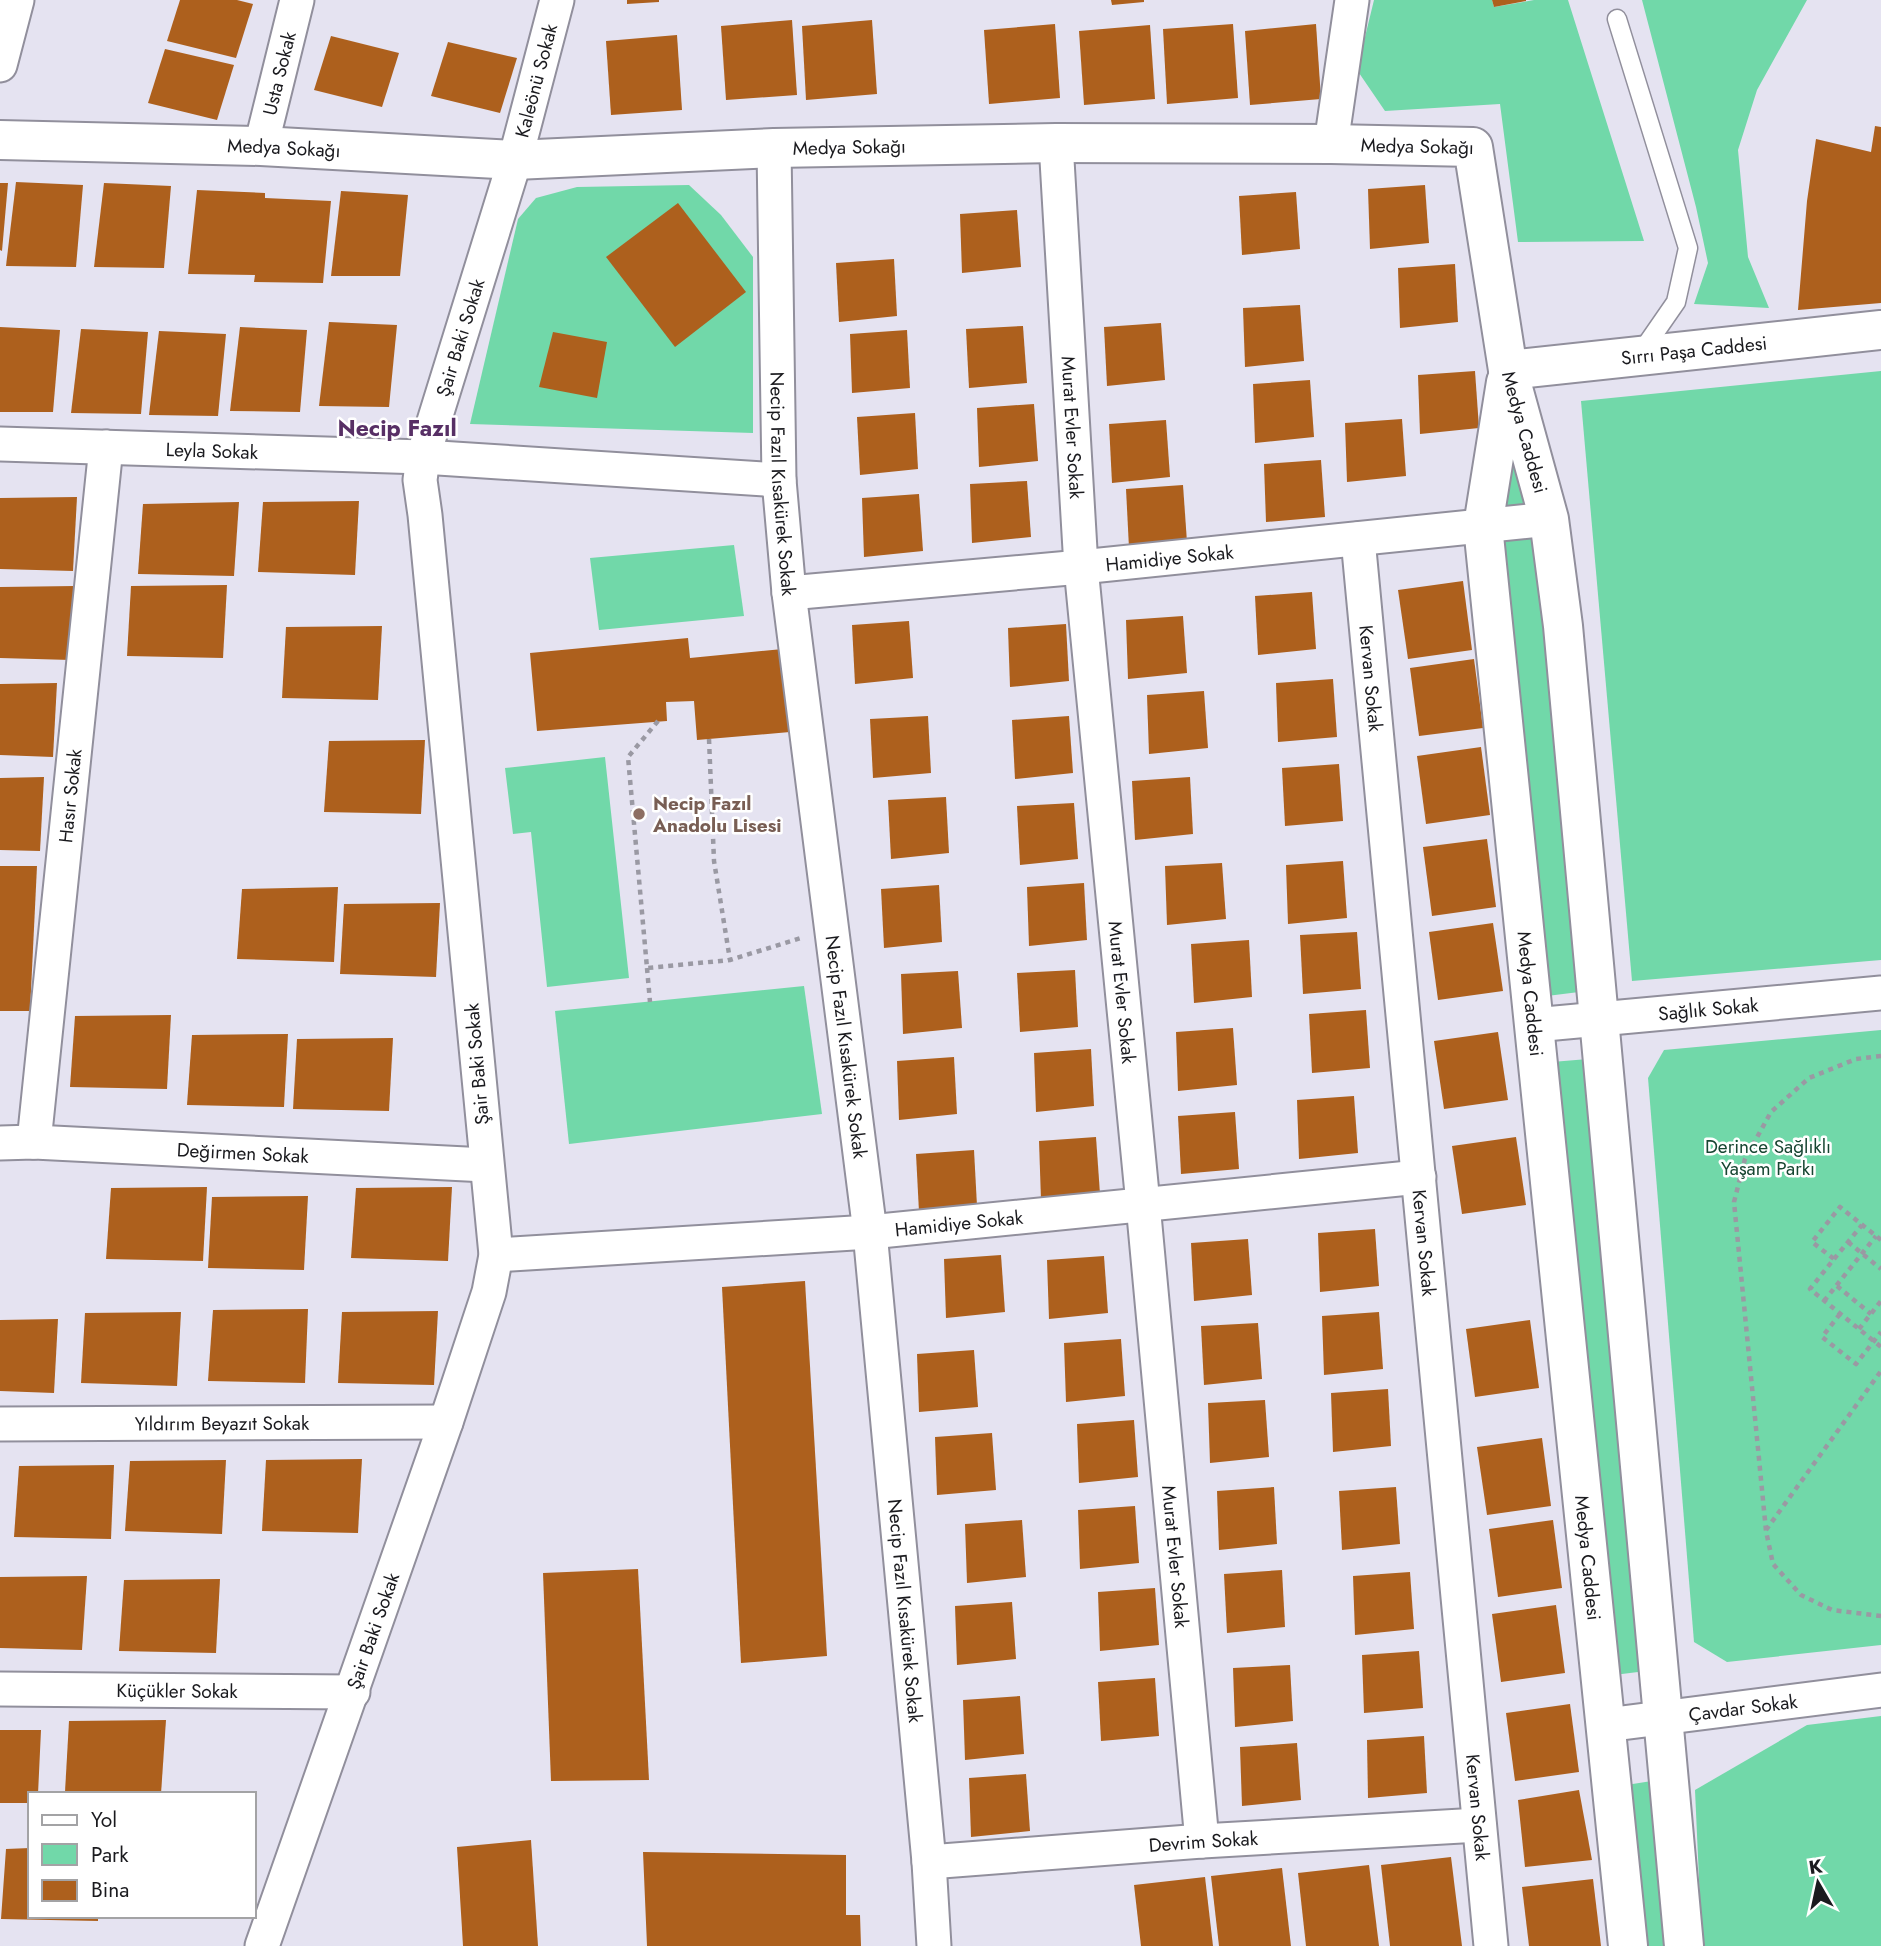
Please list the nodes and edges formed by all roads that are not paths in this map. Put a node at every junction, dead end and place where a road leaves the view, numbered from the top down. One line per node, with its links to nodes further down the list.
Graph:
1 (17, 0): 6 (street)
2 (297, 0): 10 (street, Usta Sokak)
3 (556, 0): 12 (street, Kaleönü Sokak)
4 (1352, 0): 9 (street)
5 (1617, 19): 14 (lane)
6 (0, 65)
7 (0, 140): 10 (main road, Medya Sokağı)
8 (1056, 143): 9 (main road, Medya Sokağı); 11 (main road, Medya Sokağı); 23 (street, Murat Evler Sokak)
9 (1331, 144): 15 (main road, Medya Sokağı)
10 (261, 146): 12 (main road, Medya Sokağı)
11 (774, 148): 12 (main road, Medya Sokağı); 19 (street, Necip Fazıl Kısakürek Sokak)
12 (515, 160): 18 (street, Şair Baki Sokak)
13 (1881, 330): 14 (main road, Sırrı Paşa Caddesi)
14 (1638, 357): 15 (main road, Sırrı Paşa Caddesi)
15 (1508, 370): 20 (main road, Medya Caddesi); 21 (main road, Medya Caddesi)
16 (0, 444): 17 (street, Leyla Sokak)
17 (106, 447): 18 (street, Leyla Sokak); 28 (street, Hasır Sokak)
18 (423, 457): 19 (street, Leyla Sokak); 30 (street, Şair Baki Sokak)
19 (779, 480): 24 (street, Necip Fazıl Kısakürek Sokak)
20 (1549, 519): 21 (street, Hamidiye Sokak); 26 (main road, Medya Caddesi)
21 (1483, 526): 22 (street, Hamidiye Sokak); 27 (main road, Medya Caddesi)
22 (1358, 539): 23 (street, Hamidiye Sokak); 31 (street, Kervan Sokak)
23 (1081, 566): 24 (street, Hamidiye Sokak); 32 (street, Murat Evler Sokak)
24 (789, 593): 33 (street, Necip Fazıl Kısakürek Sokak)
25 (1881, 993): 26 (street, Sağlık Sokak)
26 (1599, 1020): 27 (street, Sağlık Sokak); 40 (main road, Medya Caddesi)
27 (1534, 1025): 41 (main road, Medya Caddesi)
28 (34, 1142): 29 (street, Değirmen Sokak); 30 (street, Değirmen Sokak)
29 (0, 1143)
30 (486, 1165): 34 (street, Şair Baki Sokak)
31 (1419, 1177): 32 (street, Hamidiye Sokak); 42 (street, Kervan Sokak)
32 (1143, 1204): 33 (street, Hamidiye Sokak); 43 (street, Murat Evler Sokak)
33 (870, 1232): 34 (street, Hamidiye Sokak); 44 (street, Necip Fazıl Kısakürek Sokak)
34 (496, 1255): 35 (street, Şair Baki Sokak)
35 (446, 1422): 36 (street, Yıldırım Beyazıt Sokak); 39 (street, Şair Baki Sokak)
36 (0, 1424)
37 (0, 1689): 39 (street, Küçükler Sokak)
38 (1881, 1690): 40 (street, Çavdar Sokak)
39 (353, 1692): 45 (street, Şair Baki Sokak)
40 (1663, 1718): 41 (street, Çavdar Sokak); 49 (main road, Medya Caddesi)
41 (1606, 1725): 48 (main road, Medya Caddesi)
42 (1479, 1825): 43 (street, Devrim Sokak); 47 (street, Kervan Sokak)
43 (1202, 1841): 44 (street, Devrim Sokak)
44 (929, 1861): 46 (street, Necip Fazıl Kısakürek Sokak)
45 (262, 1946)
46 (934, 1946)
47 (1491, 1946)
48 (1628, 1946)
49 (1684, 1946)

